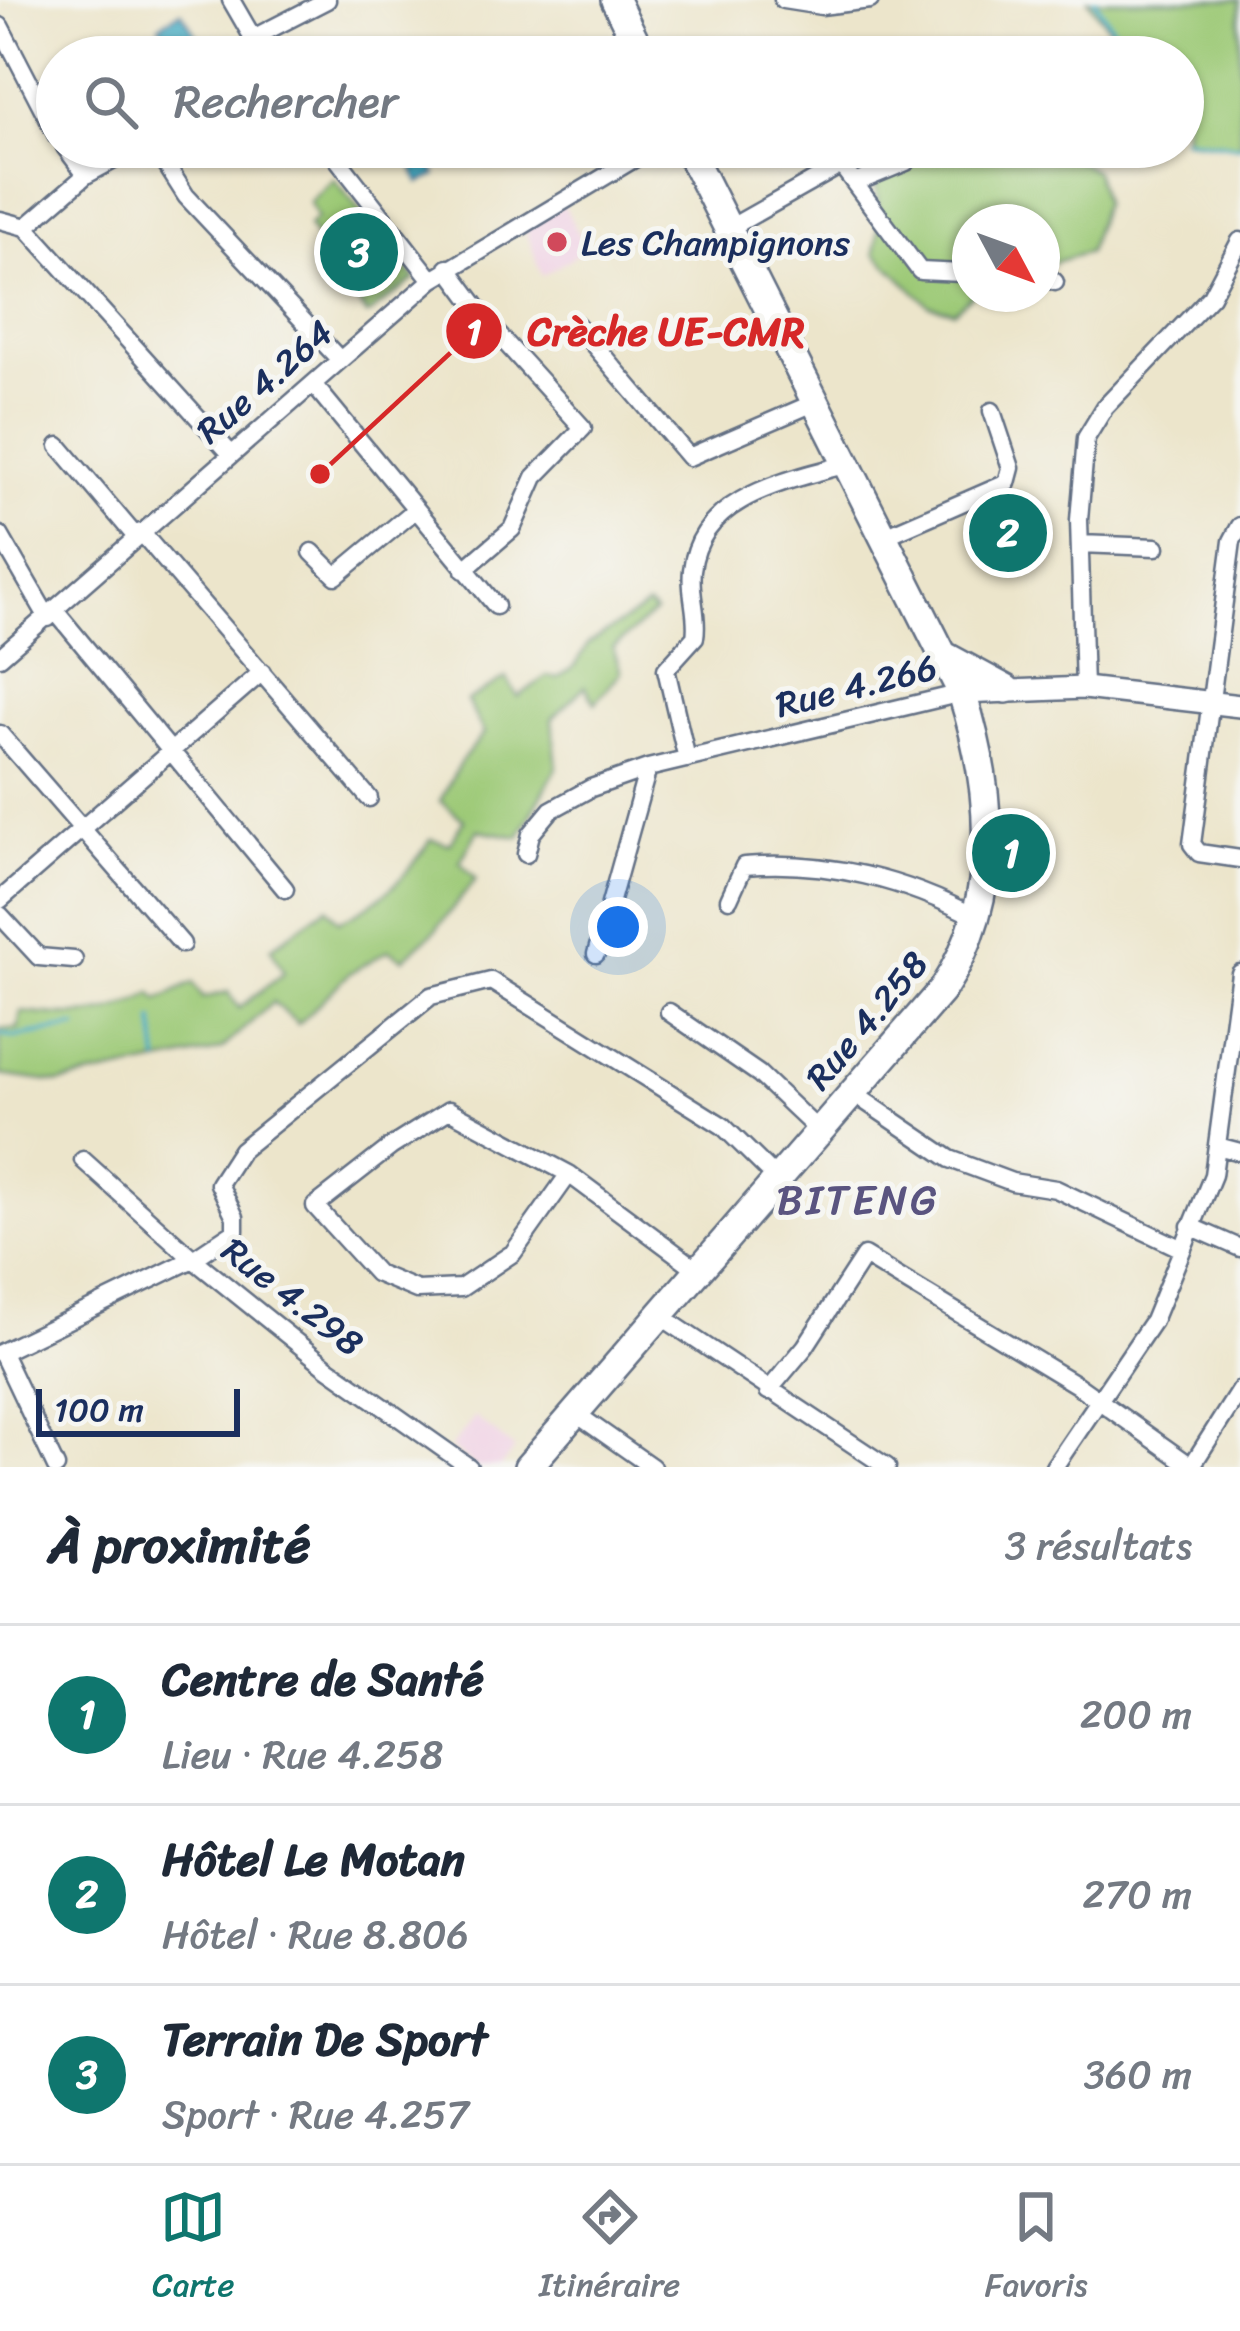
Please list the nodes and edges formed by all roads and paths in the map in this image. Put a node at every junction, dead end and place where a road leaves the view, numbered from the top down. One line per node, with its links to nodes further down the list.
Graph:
1 (231, 0): 7 (street)
2 (327, 0): 8 (street)
3 (616, 0): 9 (highway)
4 (782, 0): 5 (street)
5 (870, 0)
6 (0, 26): 10 (street)
7 (249, 36)
8 (257, 36)
9 (633, 36)
10 (36, 95)
11 (80, 168): 20 (street)
12 (100, 168): 20 (street)
13 (168, 168): 30 (street)
14 (344, 168): 28 (street)
15 (618, 168): 26 (street, Rue 4.264)
16 (698, 168): 24 (highway, Rue 4.258)
17 (836, 168): 24 (street)
18 (843, 168): 21 (street)
19 (891, 168): 21 (street)
20 (86, 176): 23 (street)
21 (855, 183): 27 (street)
22 (0, 220): 23 (street)
23 (26, 226): 35 (street)
24 (728, 229): 32 (highway, Rue 4.258)
25 (1240, 241): 42 (street)
26 (448, 268): 28 (street, Rue 4.264); 45 (street)
27 (952, 273)
28 (432, 280): 30 (street, Rue 4.264)
29 (577, 325): 32 (street)
30 (340, 360): 31 (street, Rue 4.264)
31 (313, 383): 35 (street, Rue 4.264); 37 (street)
32 (816, 402): 36 (highway, Rue 4.258)
33 (992, 411): 41 (street)
34 (59, 446): 40 (street)
35 (230, 453): 40 (street, Rue 4.264)
36 (847, 464): 41 (highway, Rue 4.258); 60 (street)
37 (414, 511): 44 (street); 45 (street)
38 (1240, 526): 46 (street)
39 (0, 535): 48 (street)
40 (139, 535): 48 (street, Rue 4.264); 51 (street)
41 (883, 537): 49 (highway, Rue 4.258)
42 (1080, 544): 43 (street); 52 (street)
43 (1156, 547)
44 (312, 552)
45 (464, 570): 47 (street)
46 (1233, 602): 55 (street)
47 (496, 606)
48 (52, 615): 50 (street, Rue 4.264); 59 (street)
49 (936, 649): 53 (highway); 54 (highway, Rue 4.258)
50 (0, 657)
51 (262, 672): 59 (street); 62 (street)
52 (1084, 688): 53 (street, Rue 4.266); 55 (street, Rue 4.266)
53 (1006, 689): 54 (street, Rue 4.266); 58 (highway)
54 (962, 693): 58 (highway, Rue 4.258); 60 (street, Rue 4.266)
55 (1214, 699): 56 (street, Rue 4.266); 65 (street)
56 (1240, 706)
57 (0, 734): 63 (street)
58 (976, 741): 70 (highway, Rue 4.258)
59 (171, 755): 63 (street); 66 (street)
60 (687, 758): 61 (street, Rue 4.266)
61 (647, 768): 64 (street, Rue 4.266); 72 (street)
62 (369, 798)
63 (81, 829): 68 (street); 71 (street)
64 (526, 854)
65 (1240, 859)
66 (285, 889)
67 (729, 899): 70 (street)
68 (0, 900)
69 (0, 915): 73 (street)
70 (977, 918): 77 (highway, Rue 4.258)
71 (182, 944)
72 (596, 954)
73 (74, 960)
74 (1240, 973): 76 (street)
75 (669, 1012): 78 (street)
76 (1235, 1047): 79 (street)
77 (854, 1093): 78 (highway, Rue 4.258); 86 (street)
78 (820, 1132): 83 (highway, Rue 4.258)
79 (1221, 1147): 80 (street); 84 (street)
80 (1240, 1151)
81 (83, 1160): 87 (street)
82 (569, 1174): 82 (street); 88 (street)
83 (778, 1180): 87 (street); 88 (highway, Rue 4.258)
84 (1190, 1226): 85 (street); 86 (street)
85 (1240, 1248)
86 (1182, 1249): 93 (street)
87 (193, 1259): 90 (street, Rue 4.298); 96 (street, Rue 4.298)
88 (698, 1270): 89 (highway, Rue 4.258)
89 (659, 1315): 92 (street); 94 (highway, Rue 4.258)
90 (1, 1353): 95 (street)
91 (1240, 1390): 101 (street)
92 (768, 1391): 93 (street); 99 (street)
93 (1099, 1400): 100 (street); 101 (street)
94 (575, 1413): 97 (highway, Rue 4.258); 98 (street)
95 (56, 1467)
96 (469, 1467)
97 (528, 1467)
98 (652, 1467)
99 (887, 1467)
100 (1054, 1467)
101 (1191, 1467)

